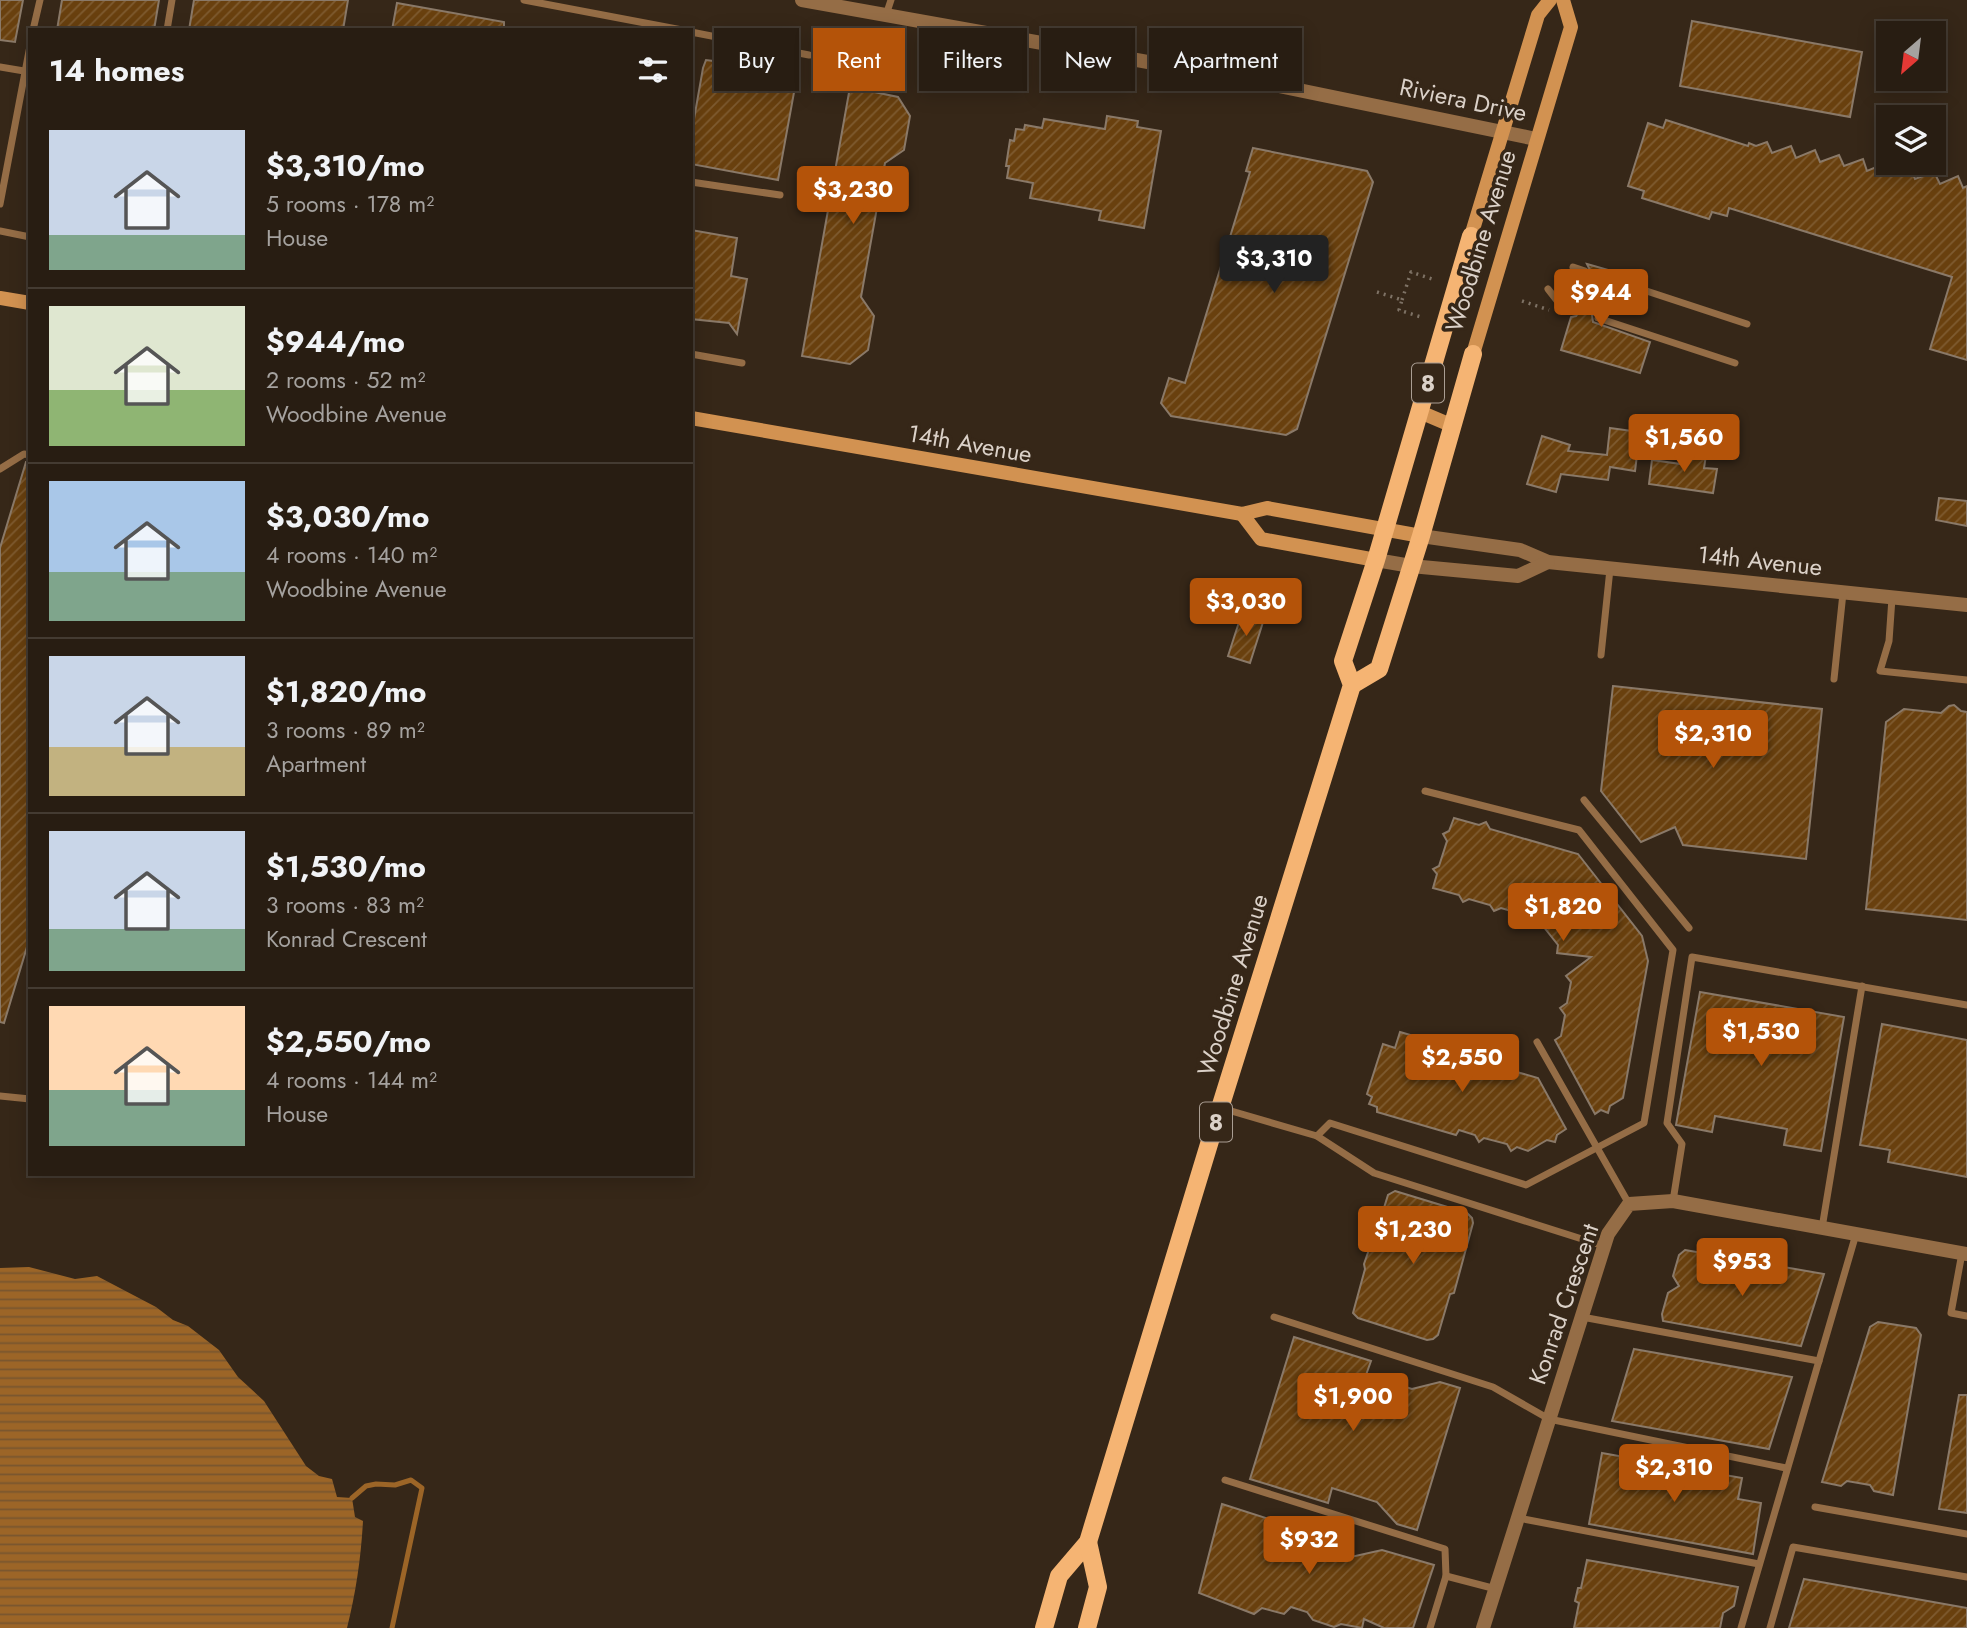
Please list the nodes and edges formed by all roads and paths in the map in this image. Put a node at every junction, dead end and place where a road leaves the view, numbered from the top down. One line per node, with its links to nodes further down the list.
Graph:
1 (40, 0): 9 (lane)
2 (172, 0): 10 (lane)
3 (524, 0): 11 (lane)
4 (802, 0): 8 (street, Riviera Drive)
5 (891, 0): 8 (lane)
6 (1550, 0): 16 (main road, Woodbine Avenue / 8)
7 (1563, 0): 17 (main road, Woodbine Avenue / 8)
8 (886, 15): 16 (street, Riviera Drive)
9 (33, 28)
10 (167, 28)
11 (671, 28)
12 (693, 32): 13 (lane)
13 (809, 55)
14 (0, 67): 15 (lane)
15 (27, 71): 20 (lane)
16 (1502, 130): 17 (street, Riviera Drive); 22 (main road, Woodbine Avenue / 8)
17 (1536, 139): 38 (main road, Woodbine Avenue / 8)
18 (693, 182): 19 (lane)
19 (780, 195)
20 (0, 204)
21 (0, 231): 23 (lane)
22 (1471, 236): 41 (main road, Woodbine Avenue / 8)
23 (28, 237)
24 (1573, 267): 25 (lane)
25 (1585, 271)
26 (1432, 279): 31 (path)
27 (1610, 279): 36 (lane)
28 (1548, 289): 33 (lane)
29 (1377, 292): 31 (path)
30 (0, 298): 32 (main road)
31 (1402, 300): 34 (path)
32 (28, 303)
33 (1573, 311)
34 (1420, 317)
35 (1598, 318): 40 (lane)
36 (1747, 324)
37 (693, 354): 39 (lane)
38 (1473, 354): 43 (main road, Woodbine Avenue / 8)
39 (741, 363)
40 (1735, 363)
41 (1420, 412): 43 (main road); 47 (main road, Woodbine Avenue / 8)
42 (693, 418): 46 (main road, 14th Avenue)
43 (1453, 426): 48 (main road, Woodbine Avenue / 8)
44 (28, 455): 45 (lane)
45 (0, 470)
46 (1242, 514): 47 (main road, 14th Avenue); 49 (main road)
47 (1385, 529): 48 (main road, 14th Avenue); 49 (main road, Woodbine Avenue / 8)
48 (1421, 536): 50 (street, 14th Avenue); 51 (main road, Woodbine Avenue / 8)
49 (1376, 561): 51 (street); 59 (main road, Woodbine Avenue / 8)
50 (1549, 562): 51 (street); 52 (street, 14th Avenue)
51 (1411, 566): 59 (main road, Woodbine Avenue / 8)
52 (1610, 569): 53 (street, 14th Avenue); 56 (lane)
53 (1844, 592): 54 (street, 14th Avenue); 57 (lane)
54 (1892, 597): 55 (street, 14th Avenue); 58 (lane)
55 (1967, 604)
56 (1601, 655)
57 (1834, 679)
58 (1967, 680)
59 (1352, 685): 68 (main road, Woodbine Avenue / 8)
60 (1425, 791): 70 (lane)
61 (1584, 800): 62 (lane)
62 (1689, 928)
63 (1862, 986): 64 (lane); 71 (lane); 73 (lane)
64 (1967, 1004)
65 (1537, 1042): 70 (lane)
66 (0, 1096): 67 (lane)
67 (28, 1098)
68 (1220, 1108): 69 (lane); 87 (main road, Woodbine Avenue / 8)
69 (1317, 1136): 70 (lane); 75 (lane)
70 (1597, 1148): 72 (lane)
71 (1673, 1201): 72 (street, Konrad Crescent); 73 (street, Konrad Crescent)
72 (1629, 1204): 75 (street, Konrad Crescent)
73 (1822, 1228): 74 (street, Konrad Crescent)
74 (1856, 1234): 76 (street, Konrad Crescent); 80 (lane)
75 (1605, 1246): 78 (street, Konrad Crescent)
76 (1964, 1254): 77 (lane)
77 (1967, 1316)
78 (1582, 1317): 80 (lane); 81 (street, Konrad Crescent)
79 (1274, 1318): 81 (lane)
80 (1819, 1361): 82 (lane)
81 (1549, 1419): 82 (lane); 85 (street, Konrad Crescent)
82 (1786, 1468): 88 (lane)
83 (1225, 1480): 89 (lane)
84 (1815, 1507): 86 (lane)
85 (1518, 1518): 88 (lane); 91 (street, Konrad Crescent)
86 (1967, 1534)
87 (1088, 1542): 92 (main road, Woodbine Avenue / 8); 93 (main road, Woodbine Avenue / 8)
88 (1759, 1564): 96 (lane)
89 (1446, 1576): 91 (lane); 94 (lane)
90 (1967, 1577): 97 (lane)
91 (1496, 1589): 95 (street, Konrad Crescent)
92 (1044, 1628)
93 (1087, 1628)
94 (1430, 1628)
95 (1483, 1628)
96 (1741, 1628)
97 (1770, 1628)

